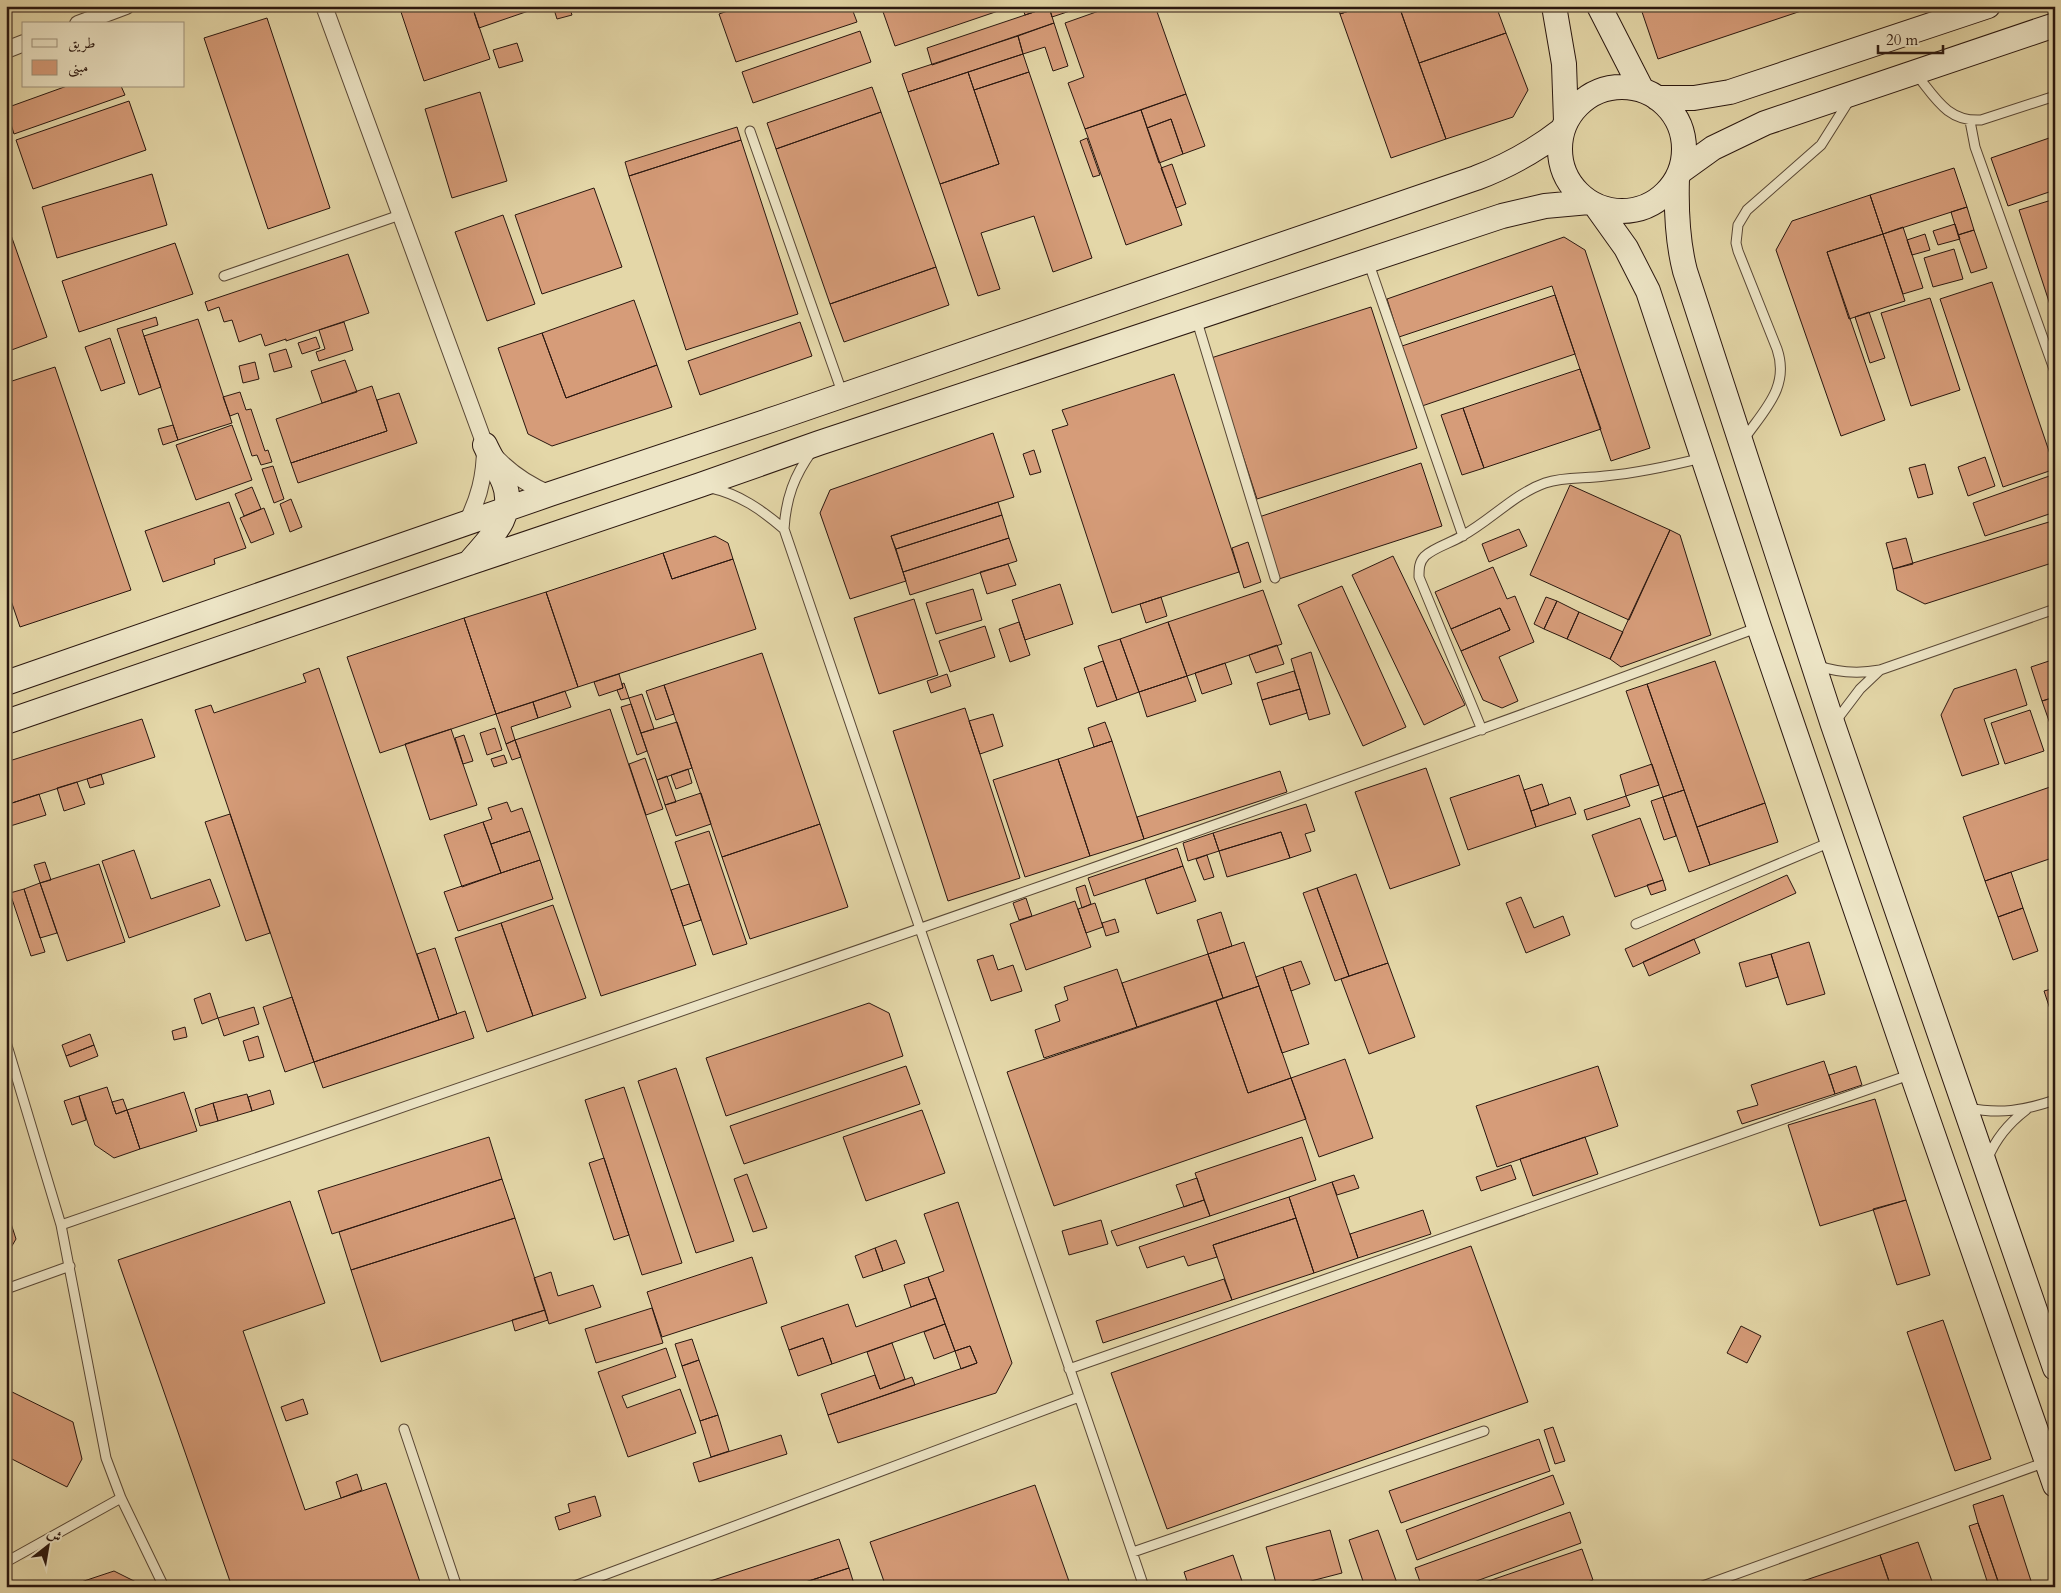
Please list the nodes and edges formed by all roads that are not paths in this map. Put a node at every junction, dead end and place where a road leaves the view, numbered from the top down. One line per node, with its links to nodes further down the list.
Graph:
1 (126, 6): 6 (street)
2 (324, 6): 19 (street)
3 (1554, 6): 15 (main road)
4 (1600, 6): 12 (main road)
5 (1988, 6): 12 (main road)
6 (83, 22)
7 (2055, 25): 10 (main road)
8 (22, 44): 9 (street)
9 (6, 50)
10 (1914, 72): 11 (main road); 14 (lane)
11 (1854, 92): 17 (main road); 26 (lane)
12 (1650, 94): 15 (main road); 17 (main road)
13 (2055, 96): 14 (lane)
14 (1970, 121): 23 (lane)
15 (1564, 125): 18 (main road); 24 (main road)
16 (750, 131): 24 (lane)
17 (1679, 174): 18 (main road); 26 (main road)
18 (1593, 204): 20 (main road); 28 (main road)
19 (400, 215): 21 (lane); 27 (street)
20 (1368, 260): 22 (main road); 34 (lane)
21 (224, 276)
22 (1196, 317): 25 (main road); 36 (lane)
23 (2055, 372)
24 (843, 396): 30 (main road)
25 (819, 442): 29 (main road); 33 (lane)
26 (1741, 443): 39 (main road)
27 (485, 445): 30 (street); 31 (main road); 32 (street)
28 (1702, 458): 34 (lane); 38 (main road)
29 (700, 485): 33 (lane); 35 (main road)
30 (550, 494): 31 (main road)
31 (507, 509): 32 (main road); 35 (main road)
32 (466, 524): 41 (main road)
33 (784, 529): 47 (lane)
34 (1463, 536): 44 (lane)
35 (469, 562): 42 (main road)
36 (1275, 578)
37 (2055, 609): 40 (lane)
38 (1759, 627): 44 (lane); 45 (main road)
39 (1812, 663): 40 (lane); 43 (main road)
40 (1880, 670): 43 (lane)
41 (6, 683)
42 (6, 722)
43 (1833, 725): 51 (main road)
44 (1482, 730): 47 (lane)
45 (1833, 841): 46 (lane); 49 (main road)
46 (1636, 924)
47 (920, 928): 54 (lane); 58 (lane)
48 (6, 1042): 54 (lane)
49 (1912, 1074): 58 (lane); 62 (main road)
50 (2055, 1100): 52 (lane)
51 (1965, 1108): 52 (lane); 53 (main road)
52 (2028, 1109): 53 (lane)
53 (1985, 1163): 57 (main road)
54 (61, 1225): 55 (lane)
55 (70, 1266): 56 (lane); 64 (lane)
56 (6, 1289)
57 (2055, 1368)
58 (1069, 1369): 59 (lane)
59 (1079, 1396): 65 (lane); 69 (lane)
60 (404, 1428): 68 (lane)
61 (1484, 1431): 65 (lane)
62 (2047, 1462): 63 (main road); 71 (lane)
63 (2055, 1486)
64 (121, 1498): 66 (lane); 67 (lane)
65 (1132, 1552): 70 (lane)
66 (6, 1562)
67 (164, 1587)
68 (457, 1587)
69 (572, 1587)
70 (1144, 1587)
71 (1700, 1587)

